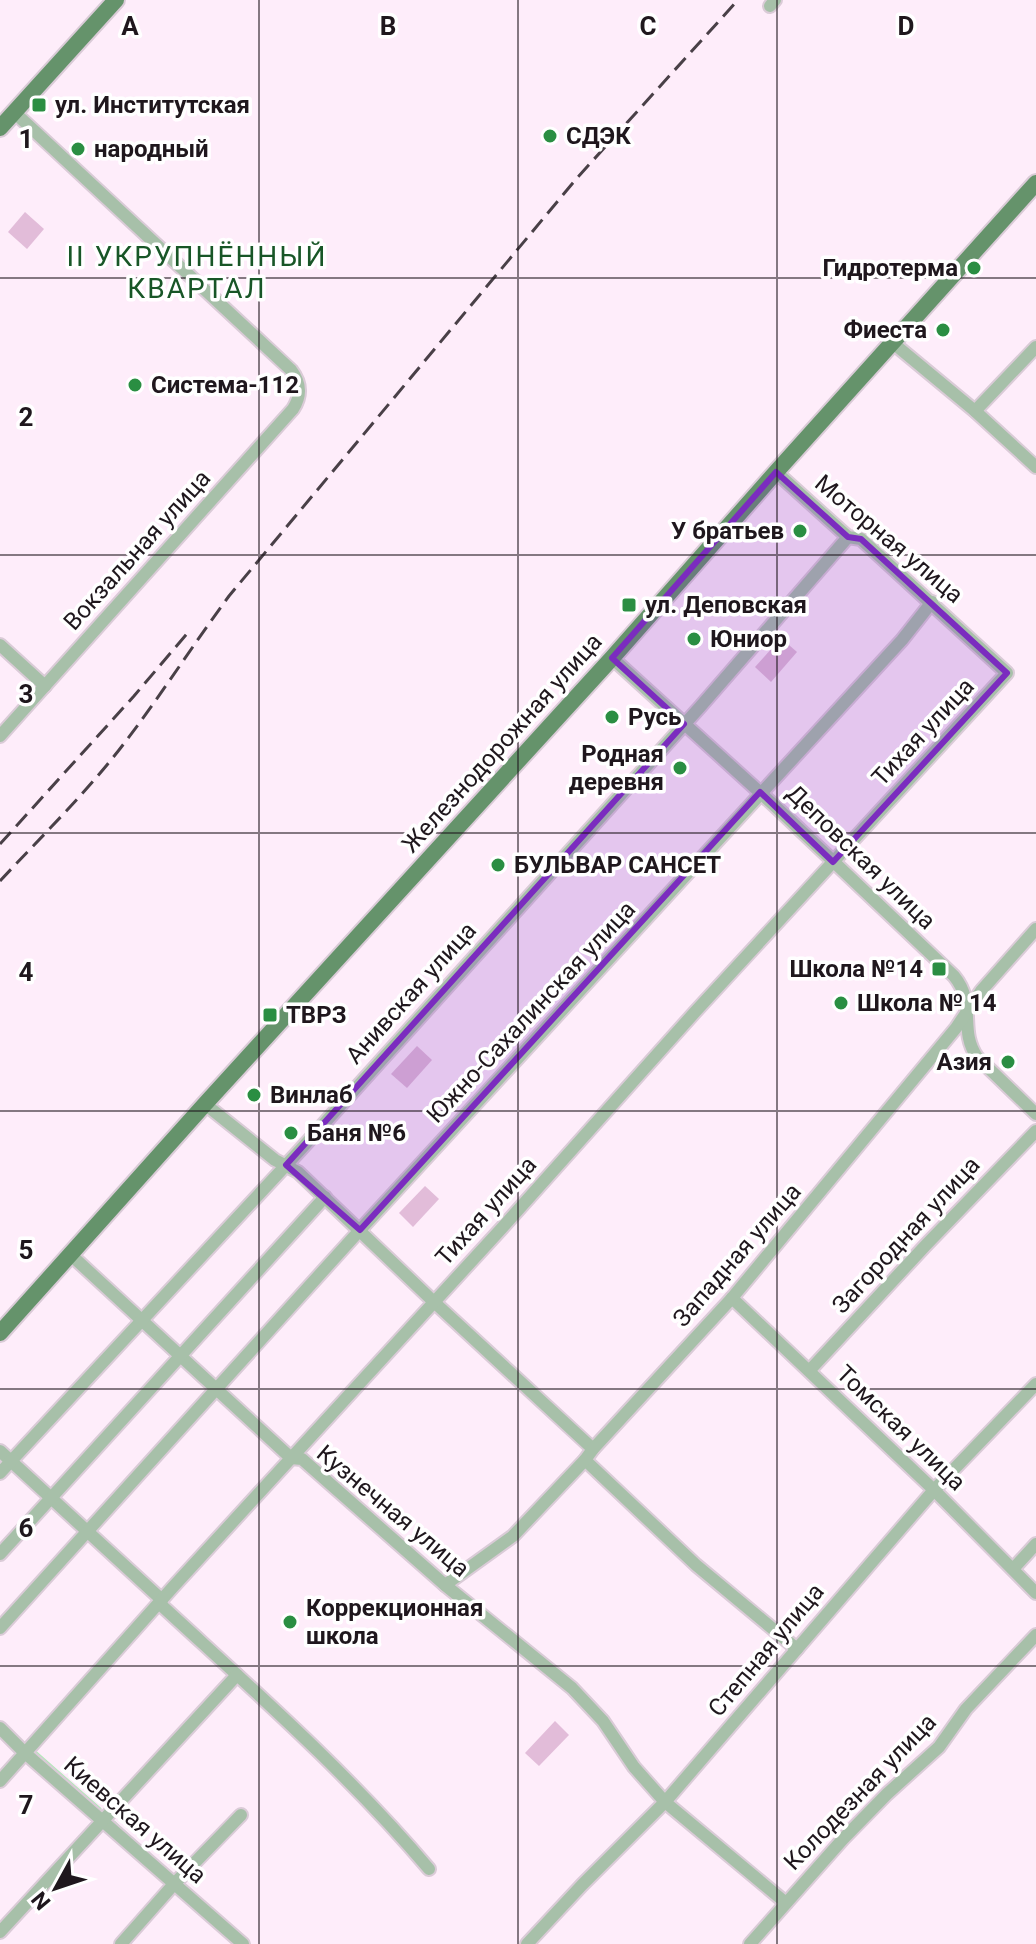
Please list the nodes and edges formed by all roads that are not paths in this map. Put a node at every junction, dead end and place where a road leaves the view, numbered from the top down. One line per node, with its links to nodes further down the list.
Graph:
1 (116, 0): 2 (main road)
2 (14, 112): 3 (main road); 15 (street, Вокзальная улица)
3 (0, 128)
4 (1036, 183): 5 (main road, Железнодорожная улица)
5 (893, 343): 7 (street); 9 (main road, Железнодорожная улица)
6 (1036, 347): 7 (street)
7 (975, 411): 8 (street)
8 (1036, 467)
9 (776, 472): 10 (street, Моторная улица); 13 (main road, Железнодорожная улица)
10 (848, 537): 11 (street, Моторная улица); 16 (street, Анивская улица)
11 (932, 602): 14 (street, Моторная улица); 18 (street, Южно-Сахалинская улица)
12 (0, 645): 15 (street)
13 (612, 658): 16 (street, Деповская улица); 22 (main road, Железнодорожная улица)
14 (1007, 673): 19 (street, Тихая улица)
15 (45, 686): 17 (street, Вокзальная улица)
16 (684, 724): 18 (street, Деповская улица); 25 (street, Анивская улица)
17 (0, 736)
18 (760, 792): 19 (street, Деповская улица); 27 (street, Южно-Сахалинская улица)
19 (833, 862): 21 (street, Деповская улица); 30 (street, Тихая улица)
20 (1036, 929): 21 (street, Западная улица)
21 (967, 1010): 23 (street, Деповская улица); 29 (street, Западная улица)
22 (205, 1104): 25 (street); 28 (main road, Железнодорожная улица)
23 (1036, 1114)
24 (1036, 1131): 34 (street, Загородная улица)
25 (286, 1165): 26 (street); 31 (street, Анивская улица)
26 (325, 1197): 27 (street); 33 (street)
27 (360, 1230): 30 (street); 36 (street, Южно-Сахалинская улица)
28 (71, 1255): 31 (street, Кузнечная улица); 32 (main road, Железнодорожная улица)
29 (732, 1298): 34 (street, Томская улица); 38 (street, Западная улица)
30 (434, 1302): 38 (street); 39 (street, Тихая улица)
31 (143, 1321): 33 (street, Кузнечная улица); 40 (street, Анивская улица)
32 (0, 1333)
33 (180, 1356): 36 (street, Кузнечная улица); 43 (street)
34 (810, 1370): 42 (street, Томская улица)
35 (1036, 1384): 42 (street, Степная улица)
36 (216, 1390): 39 (street, Кузнечная улица); 44 (street, Южно-Сахалинская улица)
37 (0, 1451): 40 (street)
38 (589, 1454): 48 (street, Западная улица); 53 (street)
39 (291, 1458): 48 (street, Кузнечная улица); 50 (street, Тихая улица)
40 (11, 1461): 41 (street, Анивская улица); 43 (street)
41 (0, 1473)
42 (934, 1490): 47 (street, Томская улица); 53 (street, Степная улица)
43 (51, 1498): 44 (street); 46 (street)
44 (88, 1531): 50 (street); 51 (street, Южно-Сахалинская улица)
45 (1036, 1544): 47 (street)
46 (0, 1554)
47 (1013, 1569): 49 (street, Томская улица)
48 (445, 1585): 58 (street, Кузнечная улица)
49 (1036, 1593)
50 (161, 1602): 54 (street); 56 (street, Тихая улица)
51 (0, 1628)
52 (1036, 1635): 63 (street, Колодезная улица)
53 (797, 1649): 58 (street, Степная улица)
54 (237, 1675): 60 (street); 61 (street)
55 (0, 1728): 56 (street, Киевская улица)
56 (25, 1753): 57 (street, Тихая улица); 60 (street, Киевская улица)
57 (0, 1781)
58 (665, 1802): 63 (street, Кузнечная улица); 67 (street, Степная улица)
59 (241, 1815): 62 (street)
60 (102, 1821): 62 (street, Киевская улица); 64 (street)
61 (429, 1869)
62 (174, 1884): 65 (street); 66 (street, Киевская улица)
63 (786, 1903): 68 (street, Колодезная улица)
64 (0, 1932)
65 (121, 1944)
66 (243, 1944)
67 (527, 1944)
68 (750, 1944)

